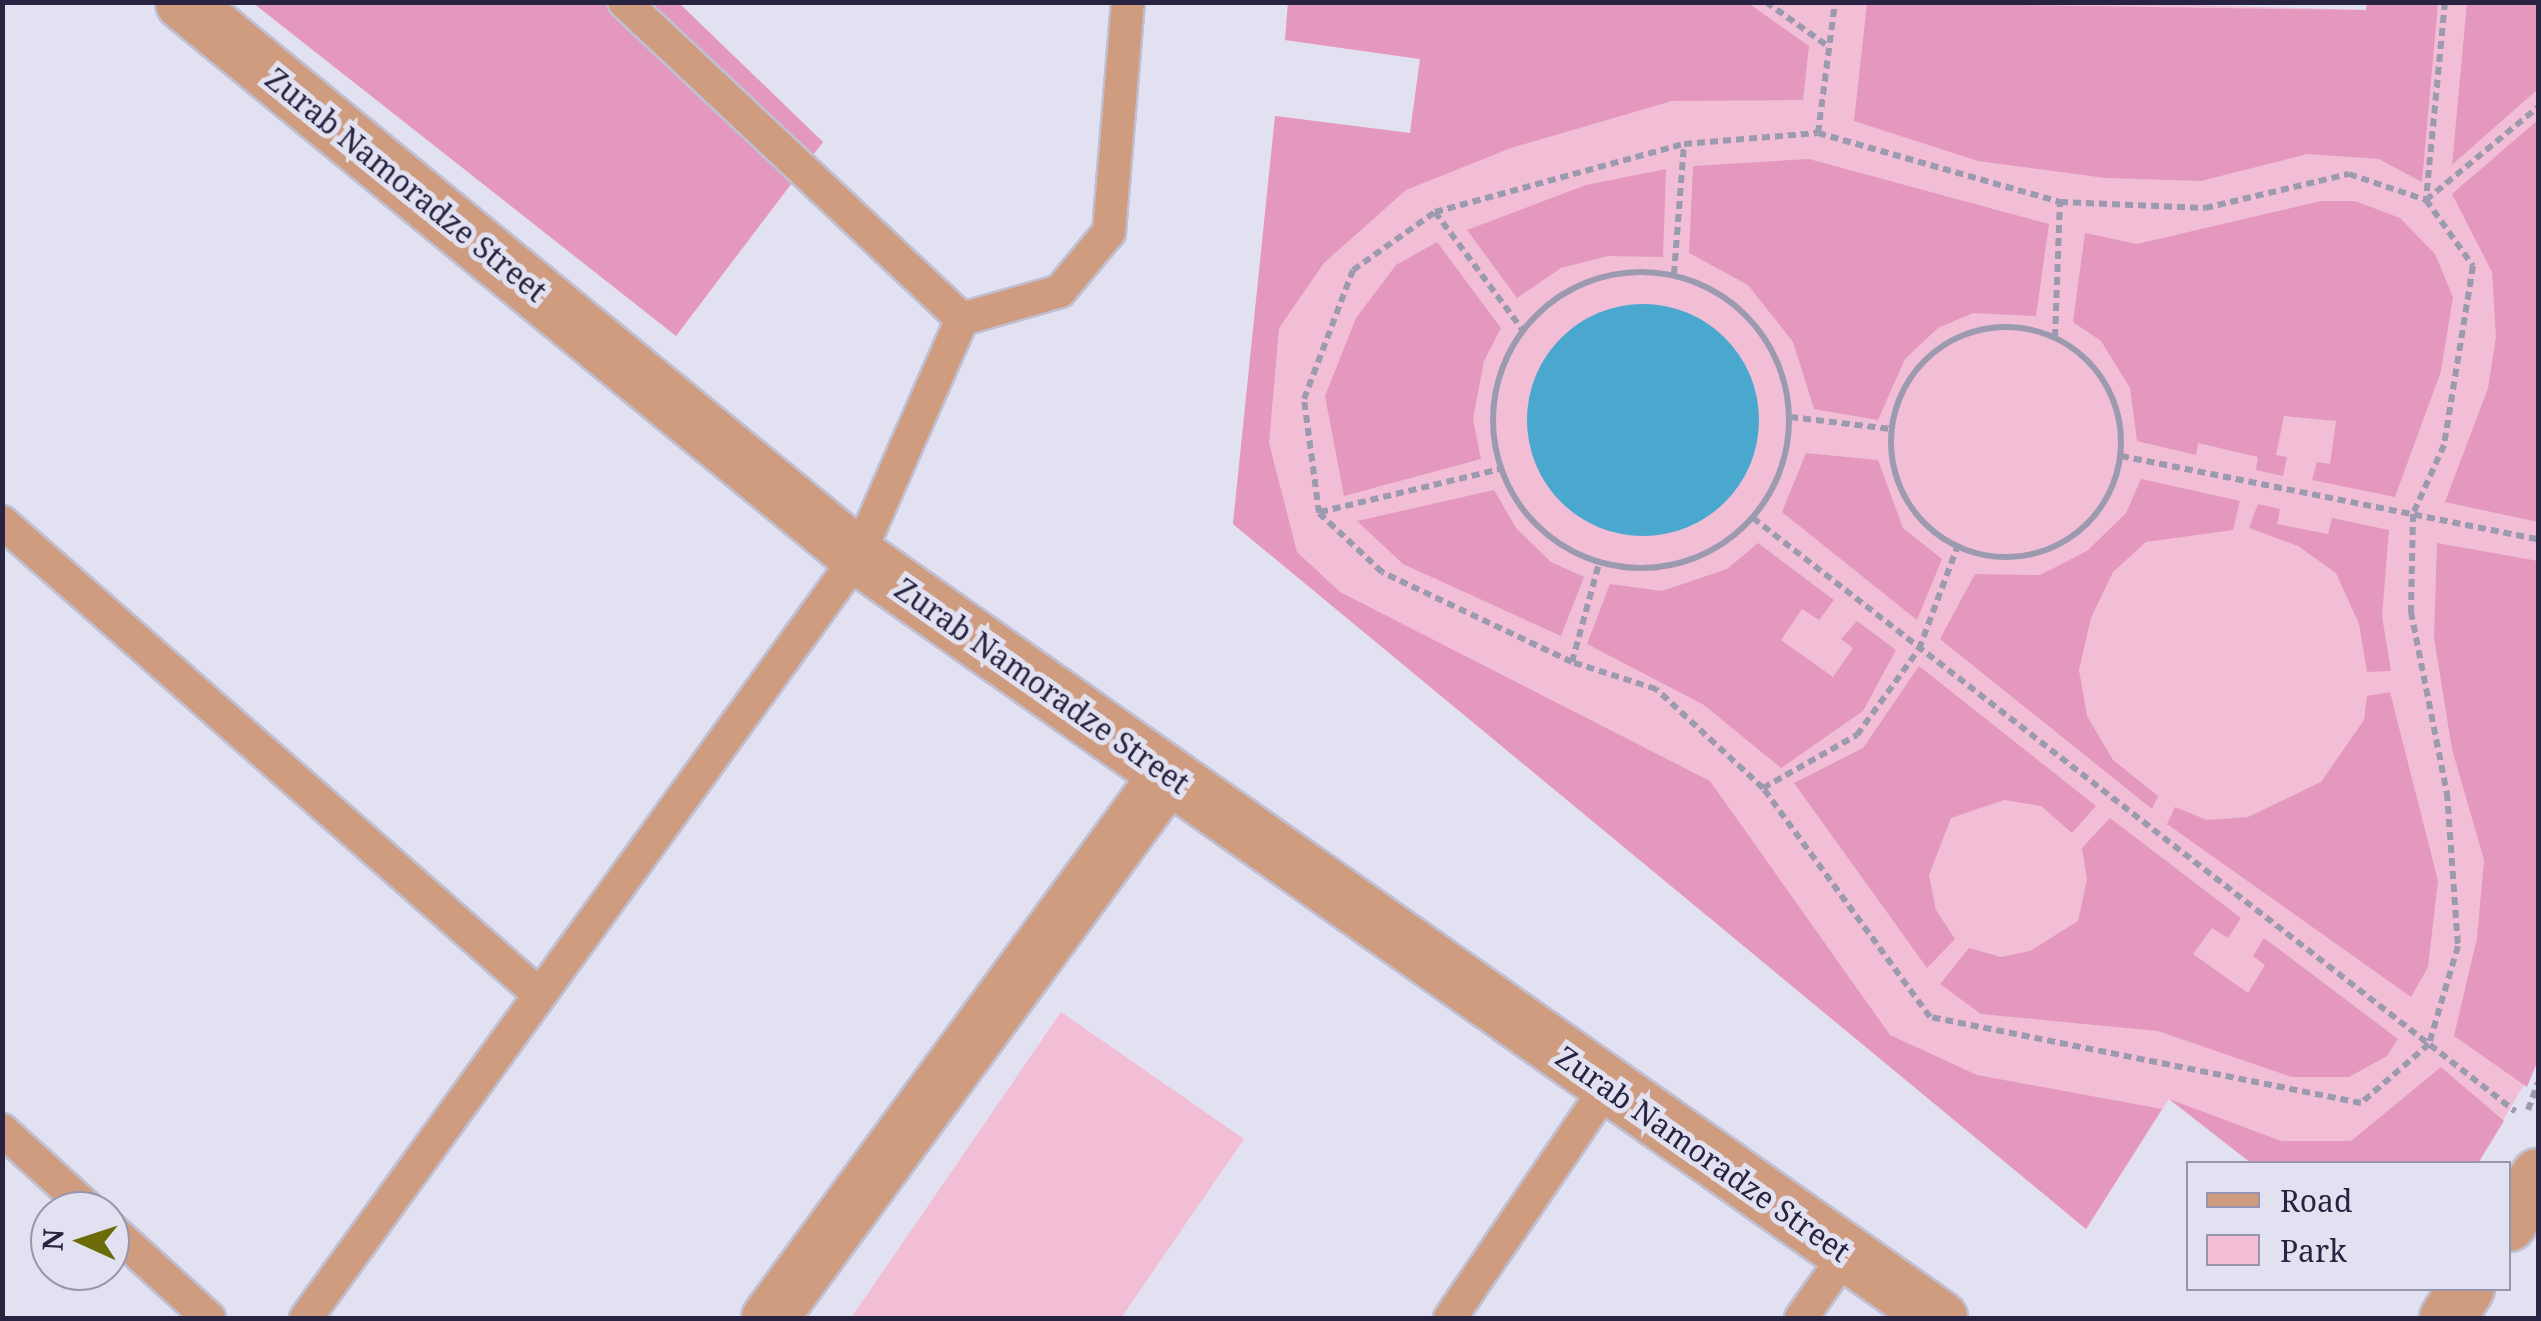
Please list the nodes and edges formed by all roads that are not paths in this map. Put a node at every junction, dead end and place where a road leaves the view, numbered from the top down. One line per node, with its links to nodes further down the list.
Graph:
1 (183, 2): 6 (street, Zurab Namoradze Street)
2 (624, 2): 4 (lane)
3 (1128, 2): 4 (lane)
4 (962, 319): 6 (lane)
5 (2, 522): 8 (lane)
6 (858, 556): 7 (street, Zurab Namoradze Street); 8 (lane)
7 (1167, 775): 9 (street, Zurab Namoradze Street); 19 (street)
8 (540, 995): 18 (lane)
9 (1608, 1087): 15 (street, Zurab Namoradze Street); 20 (lane)
10 (2, 1130): 12 (lane)
11 (2538, 1176): 13 (street)
12 (69, 1191)
13 (2511, 1218)
14 (130, 1246): 17 (lane)
15 (1845, 1256): 21 (lane); 22 (street, Zurab Namoradze Street)
16 (2464, 1291): 23 (street)
17 (209, 1318)
18 (306, 1318)
19 (769, 1318)
20 (1450, 1318)
21 (1802, 1318)
22 (1939, 1318)
23 (2447, 1318)

